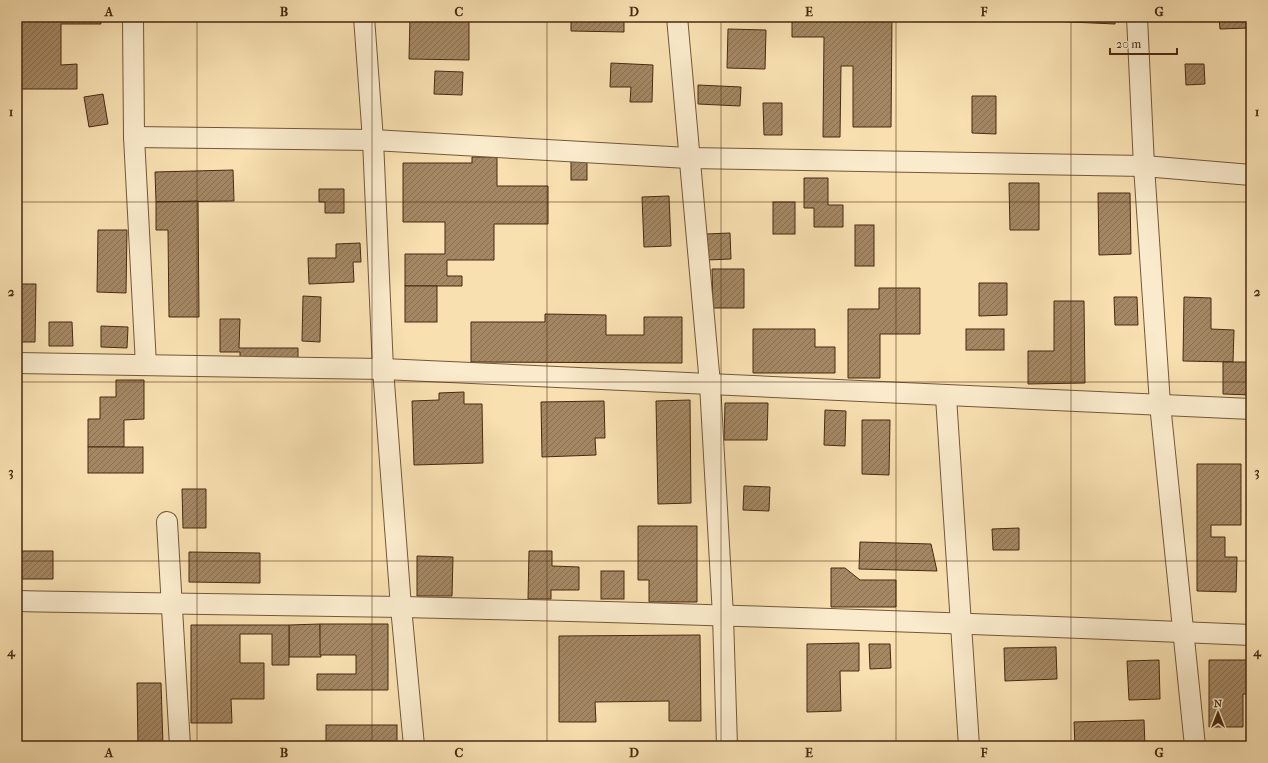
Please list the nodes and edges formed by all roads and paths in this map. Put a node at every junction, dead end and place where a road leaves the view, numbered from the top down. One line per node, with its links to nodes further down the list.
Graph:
1 (134, 17): 5 (street)
2 (364, 17): 6 (street)
3 (677, 17): 7 (street)
4 (1137, 17): 8 (street)
5 (134, 137): 6 (street); 11 (street)
6 (373, 140): 7 (street); 12 (street)
7 (688, 158): 8 (street); 13 (street)
8 (1144, 166): 9 (street); 15 (street)
9 (1251, 175)
10 (17, 363): 11 (street)
11 (146, 365): 12 (street)
12 (383, 369): 13 (street); 20 (street)
13 (710, 384): 14 (street); 21 (street)
14 (946, 397): 15 (street); 22 (street)
15 (1160, 404): 16 (street); 23 (street)
16 (1251, 409)
17 (167, 522): 19 (street)
18 (17, 601): 19 (street)
19 (173, 604): 20 (street); 25 (street)
20 (401, 607): 21 (street); 26 (street)
21 (723, 616): 22 (street); 27 (street)
22 (962, 623): 23 (street); 28 (street)
23 (1183, 632): 24 (street); 29 (street)
24 (1251, 635)
25 (180, 746)
26 (414, 746)
27 (727, 746)
28 (969, 746)
29 (1195, 746)

